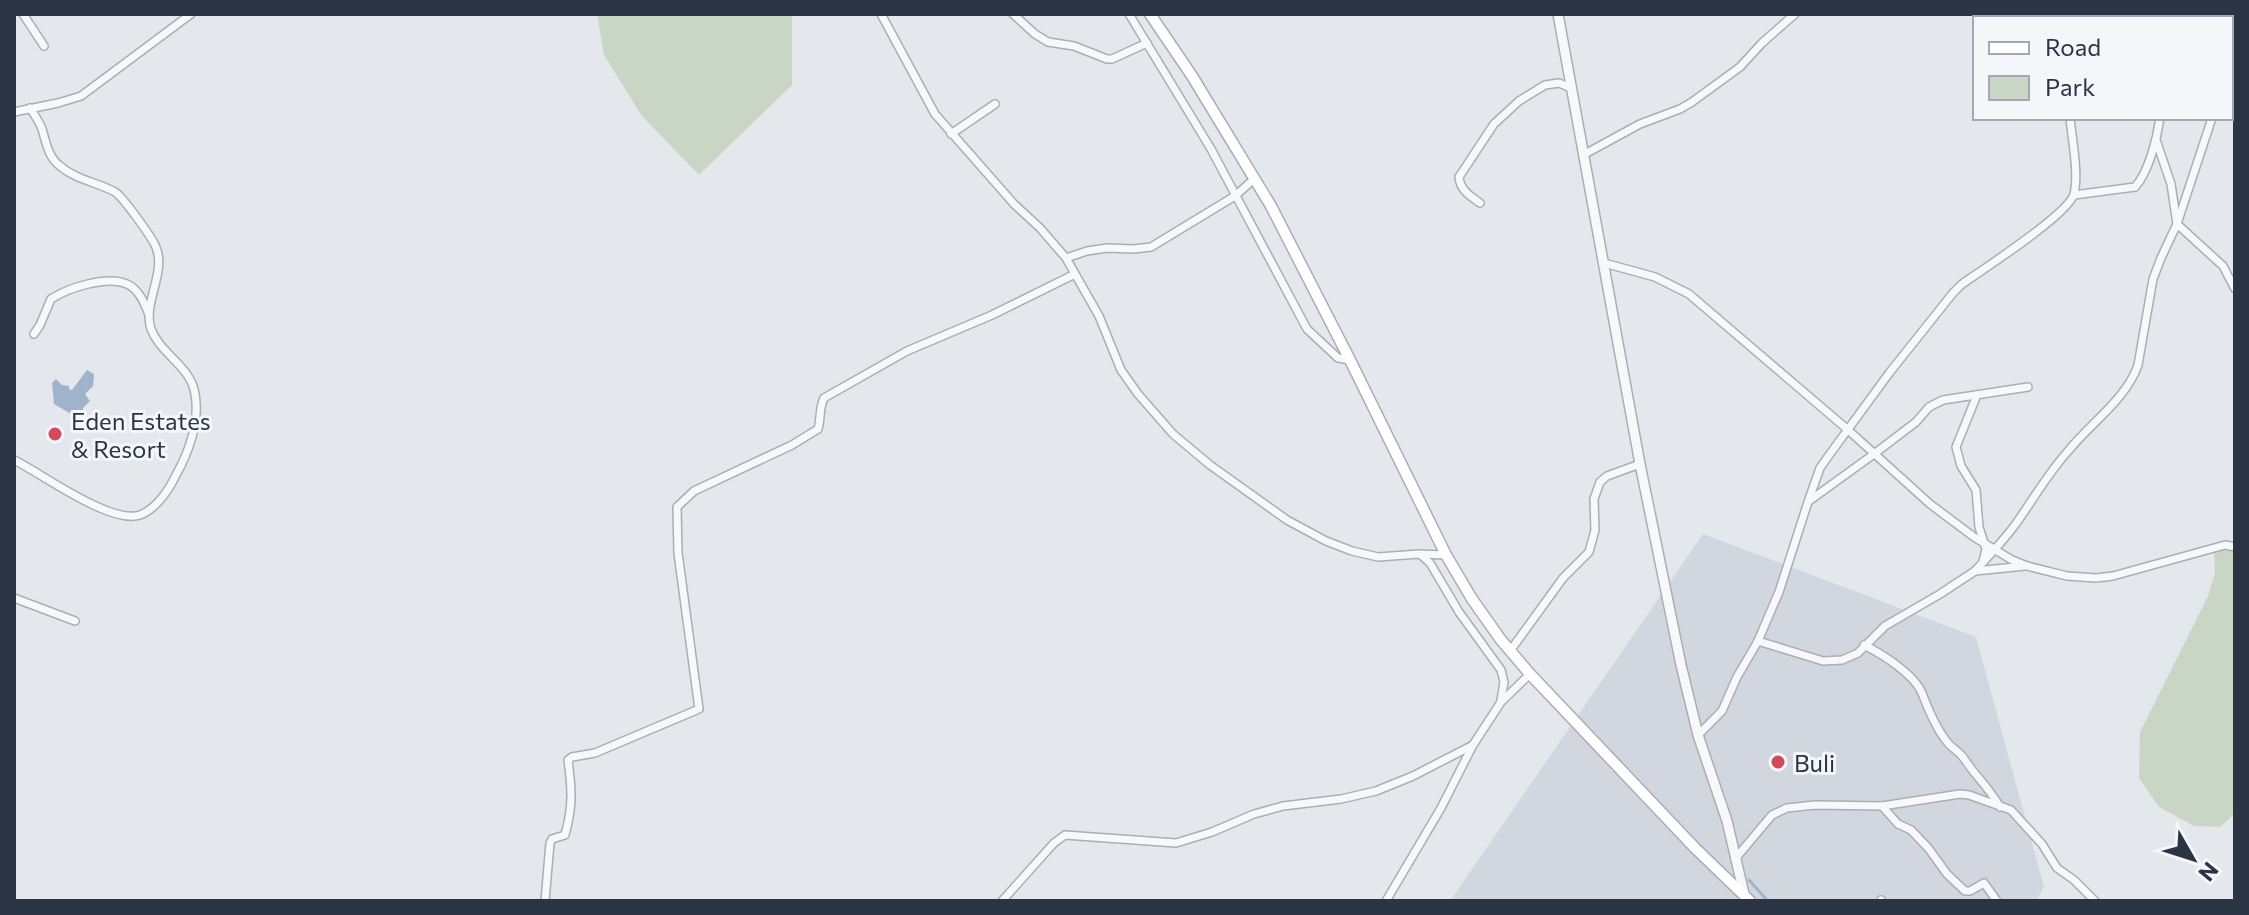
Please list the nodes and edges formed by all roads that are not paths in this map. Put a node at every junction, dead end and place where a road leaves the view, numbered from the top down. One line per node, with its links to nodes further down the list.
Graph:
1 (23, 14): 10 (street)
2 (191, 14): 13 (street)
3 (881, 14): 18 (street)
4 (1013, 14): 9 (street)
5 (1129, 14): 9 (street)
6 (1150, 14): 21 (main road)
7 (1558, 14): 11 (street)
8 (1795, 14): 20 (street)
9 (1147, 43): 23 (street)
10 (44, 46)
11 (1571, 88): 20 (street); 24 (street)
12 (995, 104): 18 (street)
13 (30, 108): 14 (street); 30 (street)
14 (14, 112)
15 (2070, 120): 22 (street)
16 (2160, 120): 19 (street)
17 (2211, 120): 25 (street)
18 (951, 134): 26 (street)
19 (2156, 140): 22 (street); 25 (street)
20 (1583, 155): 27 (street)
21 (1254, 179): 23 (street); 32 (main road)
22 (2074, 195): 35 (street)
23 (1235, 196): 26 (street); 32 (street)
24 (1480, 203)
25 (2177, 224): 29 (street); 42 (street)
26 (1066, 258): 28 (street)
27 (1604, 263): 35 (street); 38 (street)
28 (1075, 274): 43 (street); 61 (street)
29 (2235, 289)
30 (149, 317): 31 (street); 37 (street)
31 (34, 334)
32 (1350, 360): 44 (main road)
33 (2028, 387): 34 (street)
34 (1977, 395): 36 (street); 40 (street)
35 (1847, 429): 36 (street); 39 (street)
36 (1874, 454): 39 (street); 40 (street)
37 (14, 460)
38 (1640, 464): 52 (street); 55 (street)
39 (1808, 502): 50 (street)
40 (1983, 542): 42 (street); 45 (street)
41 (2235, 547): 46 (street)
42 (1995, 549): 45 (street); 46 (street)
43 (1419, 554): 44 (street); 54 (street)
44 (1446, 555): 52 (main road)
45 (1982, 563): 47 (street)
46 (2027, 566): 47 (street)
47 (1975, 571): 51 (street)
48 (14, 598): 49 (street)
49 (75, 621)
50 (1758, 641): 51 (street); 55 (street)
51 (1864, 645): 58 (street)
52 (1510, 651): 53 (main road)
53 (1530, 674): 54 (street); 60 (main road)
54 (1501, 702): 56 (street)
55 (1698, 735): 59 (street)
56 (1473, 745): 62 (street); 63 (street)
57 (1882, 806): 58 (street); 59 (street); 64 (street)
58 (2000, 807): 65 (street)
59 (1735, 859): 60 (street)
60 (1747, 900)
61 (545, 901)
62 (1002, 901)
63 (1386, 901)
64 (1997, 901)
65 (2095, 901)

